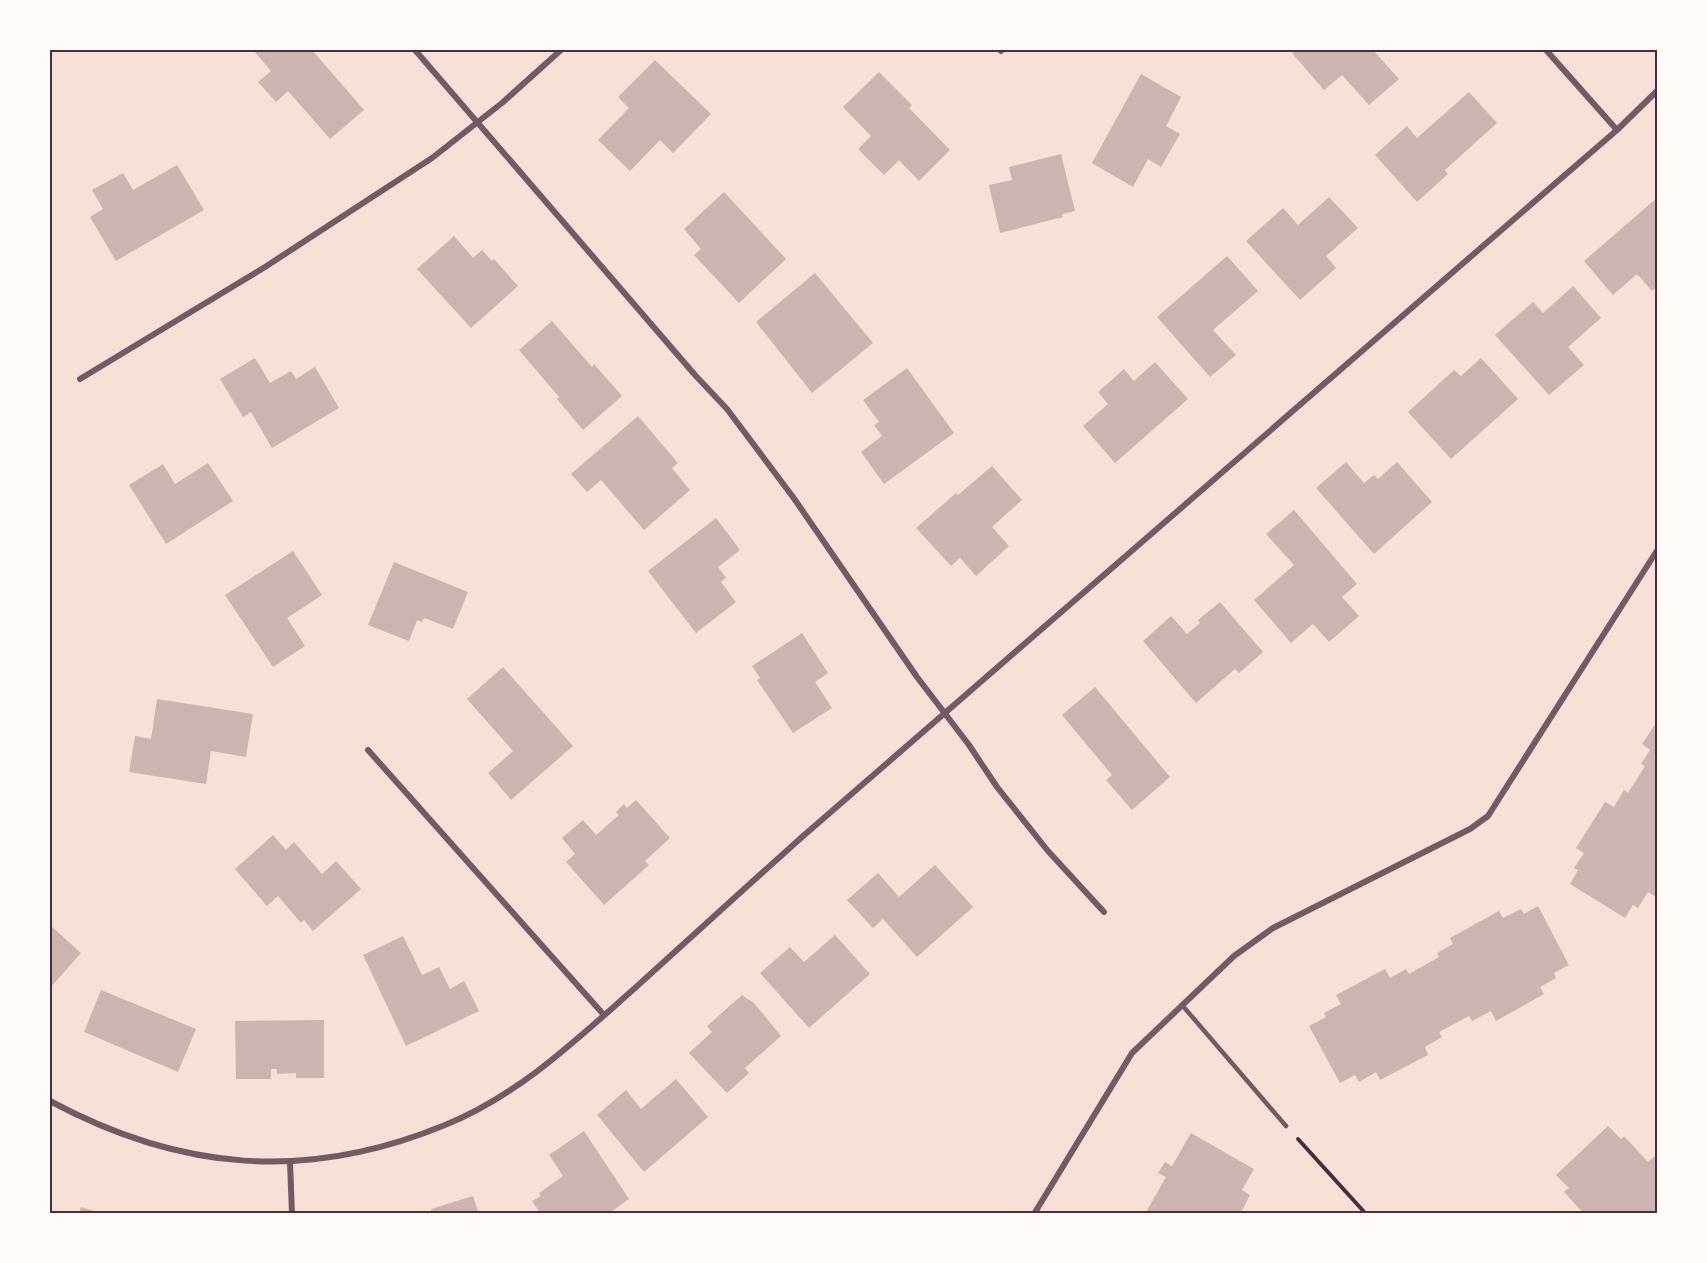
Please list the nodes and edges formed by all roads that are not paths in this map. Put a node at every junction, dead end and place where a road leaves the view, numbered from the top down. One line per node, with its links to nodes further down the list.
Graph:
1 (415, 50): 5 (street)
2 (561, 50): 5 (street)
3 (1546, 50): 6 (street)
4 (1658, 90): 6 (street)
5 (478, 122): 7 (street); 9 (street)
6 (1617, 130): 9 (street)
7 (80, 379)
8 (1658, 549): 12 (street)
9 (944, 714): 11 (street); 13 (street)
10 (368, 750): 13 (street)
11 (1104, 912)
12 (1182, 1005): 15 (lane); 18 (street)
13 (604, 1015): 16 (street)
14 (50, 1101): 16 (street)
15 (1286, 1126)
16 (290, 1162): 17 (street)
17 (292, 1214)
18 (1034, 1214)

